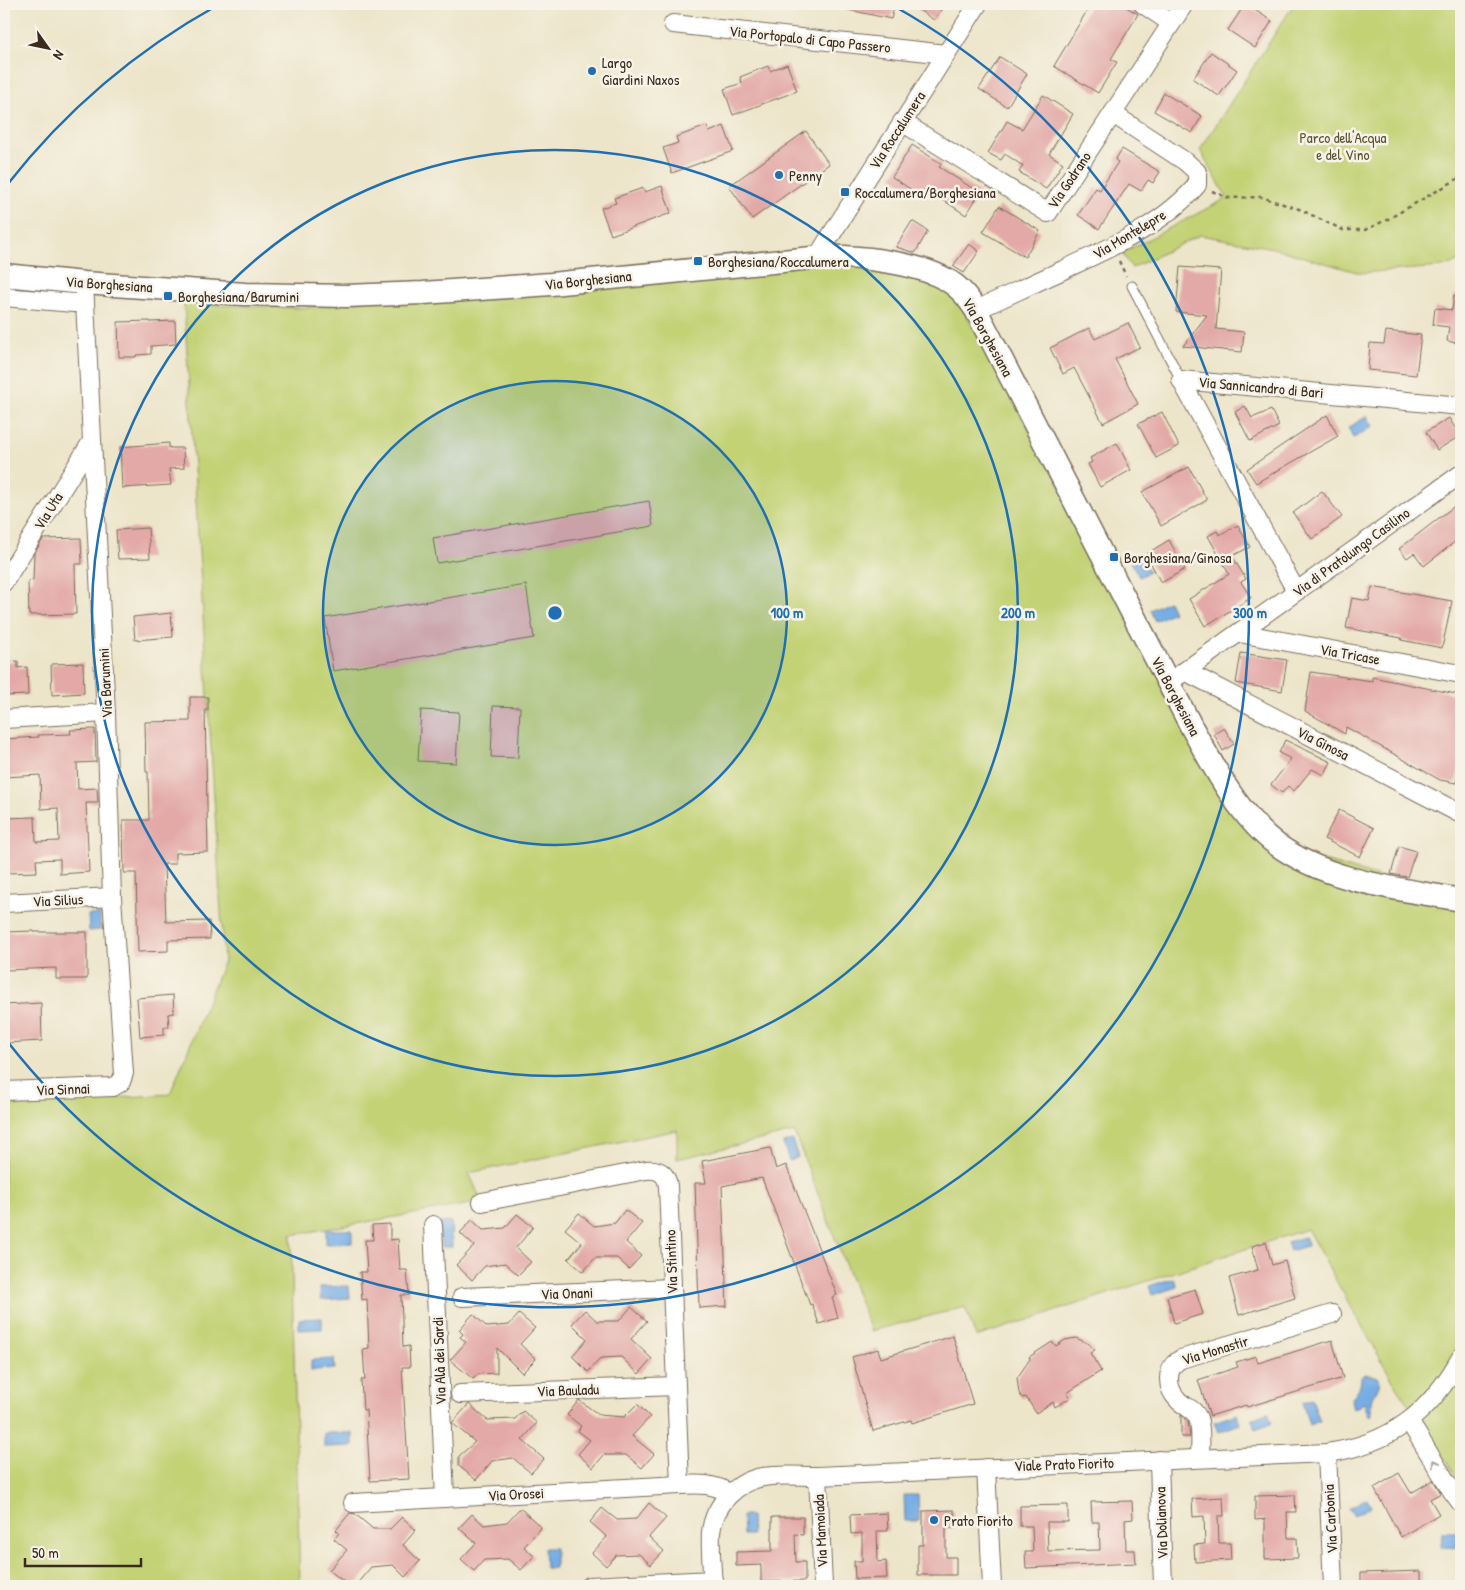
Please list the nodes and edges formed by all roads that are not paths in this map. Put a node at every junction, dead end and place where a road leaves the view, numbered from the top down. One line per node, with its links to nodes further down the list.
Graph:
1 (978, 4): 6 (street, Via Roccalumera)
2 (1143, 4): 4 (street)
3 (1184, 4): 4 (street, Via Godrano)
4 (1171, 23): 7 (street, Via Godrano)
5 (673, 24): 6 (street, Via Portopalo di Capo Passero)
6 (946, 54): 8 (street, Via Roccalumera)
7 (1113, 114): 8 (street, Via Godrano); 14 (street, Via Montelepre)
8 (902, 122): 9 (street, Via Roccalumera)
9 (817, 257): 12 (street, Via Borghesiana); 14 (street, Via Borghesiana)
10 (4, 275): 12 (street, Via Borghesiana)
11 (1132, 286): 15 (lane)
12 (85, 293): 13 (street); 17 (street, Via Barumini)
13 (4, 297)
14 (976, 310): 24 (street, Via Borghesiana)
15 (1181, 380): 16 (street, Via Sannicandro di Bari); 21 (street, Via Sannicandro di Bari)
16 (1461, 406)
17 (92, 441): 20 (street, Via Uta); 25 (street, Via Barumini)
18 (1461, 474): 19 (street, Via di Pratolungo Casilino)
19 (1454, 485): 21 (street, Via di Pratolungo Casilino)
20 (4, 582)
21 (1296, 591): 22 (street, Via di Pratolungo Casilino)
22 (1239, 633): 23 (street, Via Tricase); 24 (street, Via di Pratolungo Casilino)
23 (1461, 674)
24 (1177, 677): 27 (street, Via Ginosa); 29 (street, Via Borghesiana)
25 (106, 713): 26 (street); 28 (street, Via Barumini)
26 (4, 719)
27 (1461, 814)
28 (112, 897): 30 (street, Via Silius); 31 (street, Via Barumini)
29 (1461, 900)
30 (4, 903)
31 (121, 1082): 32 (street, Via Sinnai)
32 (4, 1091)
33 (482, 1202): 35 (street, Via Stintino)
34 (433, 1225): 49 (street, Via Alà dei Sardi)
35 (672, 1288): 36 (street, Via Onani); 39 (street, Via Stintino)
36 (462, 1297)
37 (1332, 1314): 43 (street, Via Monastir)
38 (1461, 1357): 41 (street, Viale Prato Fiorito)
39 (676, 1386): 40 (street, Via Bauladu); 47 (street, Via Stintino)
40 (460, 1394)
41 (1409, 1421): 42 (street, Viale Prato Fiorito); 51 (street, one-way to 41)
42 (1327, 1452): 43 (street, Viale Prato Fiorito); 57 (street, Via Carbonia)
43 (1200, 1458): 44 (street, Viale Prato Fiorito)
44 (1159, 1460): 45 (street, Viale Prato Fiorito); 56 (street, Via Dolianova)
45 (986, 1468): 46 (street, Viale Prato Fiorito); 55 (street)
46 (818, 1476): 48 (street, Viale Prato Fiorito); 54 (street, Via Mamoiada)
47 (680, 1485): 48 (street); 49 (street, Via Orosei)
48 (730, 1494): 52 (street, Viale Prato Fiorito)
49 (445, 1498): 50 (street, Via Orosei)
50 (353, 1503)
51 (1461, 1503)
52 (713, 1583): 53 (street)
53 (588, 1586)
54 (822, 1586)
55 (992, 1586)
56 (1163, 1586)
57 (1333, 1586)

